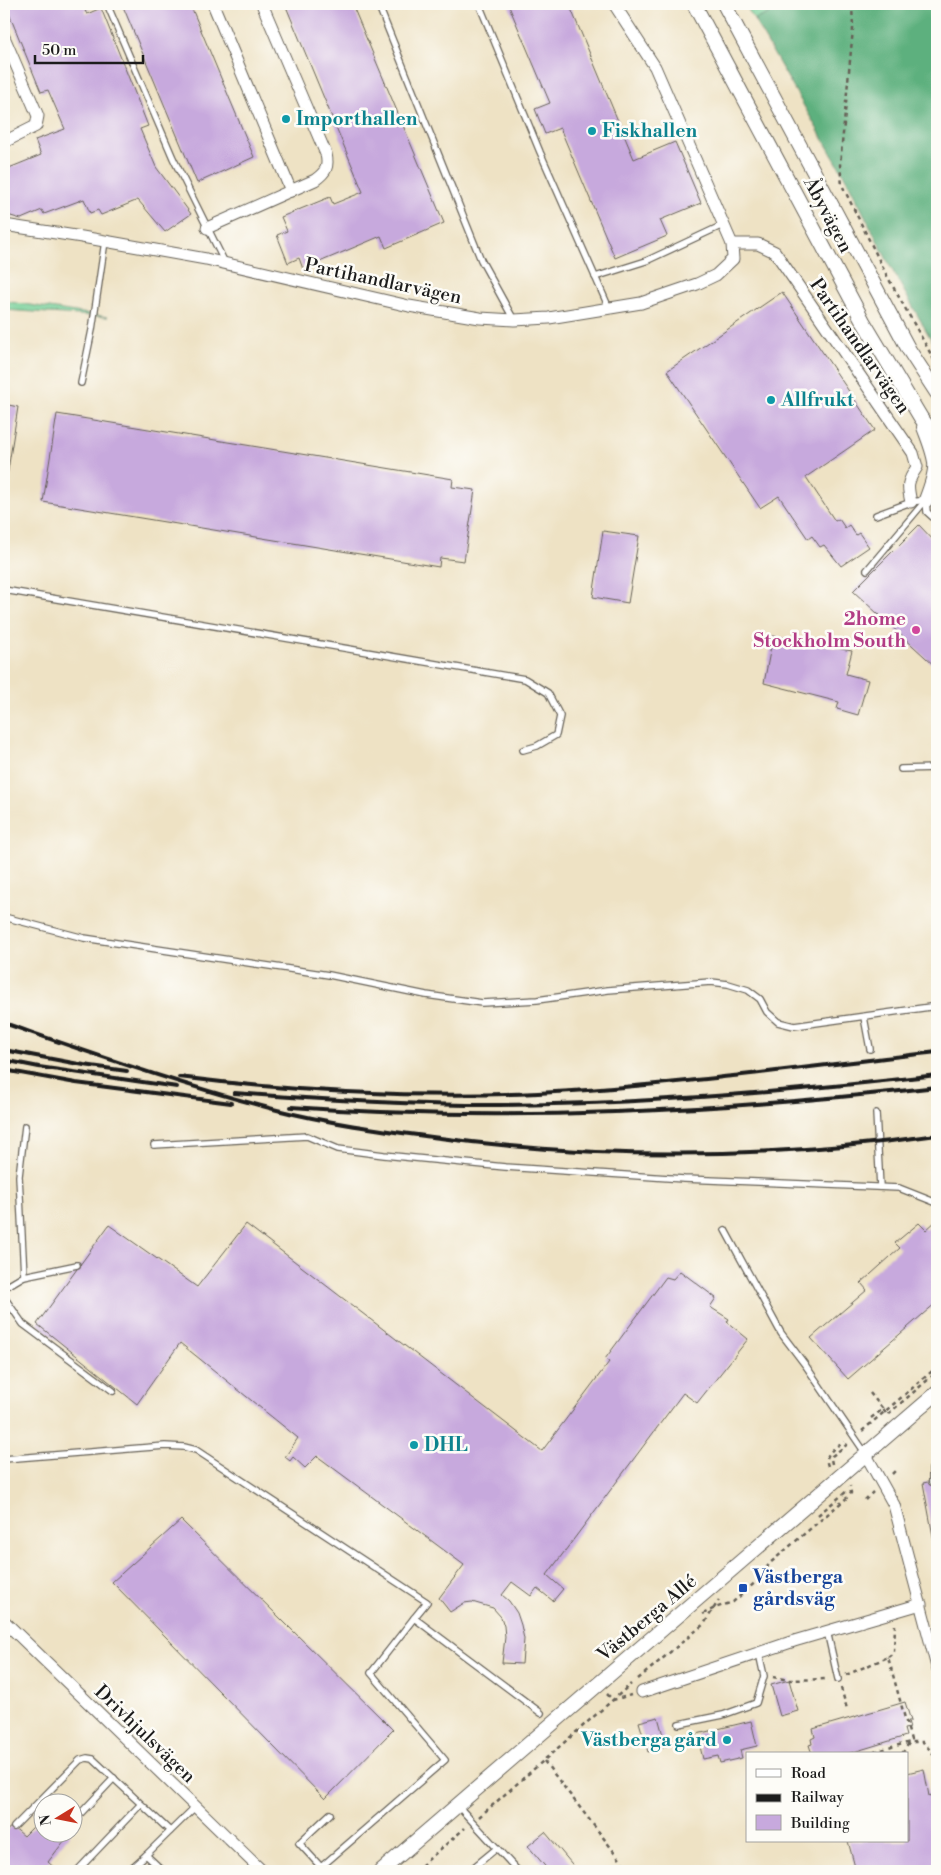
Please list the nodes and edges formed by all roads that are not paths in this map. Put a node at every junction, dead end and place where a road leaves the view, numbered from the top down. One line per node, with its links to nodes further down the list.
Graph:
1 (107, 4): 14 (lane)
2 (213, 4): 11 (street)
3 (262, 4): 11 (street)
4 (378, 4): 20 (lane)
5 (479, 4): 18 (lane)
6 (614, 4): 12 (street)
7 (694, 4): 23 (street, Åbyvägen)
8 (724, 4): 22 (street, Åbyvägen)
9 (4, 37): 10 (street)
10 (4, 142)
11 (291, 191): 14 (street)
12 (725, 224): 16 (street); 18 (lane)
13 (4, 225): 15 (street, Partihandlarvägen)
14 (207, 228): 17 (lane)
15 (105, 241): 17 (street, Partihandlarvägen); 21 (lane)
16 (732, 244): 19 (street, Partihandlarvägen); 26 (street, Partihandlarvägen)
17 (225, 264): 20 (street, Partihandlarvägen)
18 (595, 277): 19 (lane)
19 (609, 308): 20 (street, Partihandlarvägen)
20 (514, 320)
21 (81, 383)
22 (937, 393)
23 (920, 418): 24 (street, Åbyvägen); 25 (street)
24 (937, 438)
25 (932, 498): 26 (lane); 28 (lane); 29 (lane)
26 (911, 502): 27 (lane)
27 (876, 515)
28 (937, 521)
29 (867, 570)
30 (4, 590): 31 (lane)
31 (523, 750)
32 (937, 768): 33 (lane)
33 (901, 769)
34 (4, 917): 36 (lane)
35 (937, 1006): 36 (lane)
36 (864, 1017): 37 (lane)
37 (870, 1050)
38 (876, 1113): 41 (lane)
39 (25, 1126): 45 (lane)
40 (154, 1145): 41 (lane)
41 (880, 1186): 42 (lane)
42 (937, 1203)
43 (725, 1230): 50 (lane)
44 (77, 1265): 45 (lane)
45 (24, 1276): 46 (lane)
46 (4, 1288)
47 (4, 1296): 48 (lane)
48 (113, 1391)
49 (937, 1393): 50 (street, Västberga Allé)
50 (866, 1455): 54 (street); 66 (street, Västberga Allé)
51 (4, 1459): 55 (lane)
52 (937, 1466): 53 (lane)
53 (932, 1482)
54 (921, 1604): 57 (street); 59 (street)
55 (414, 1618): 62 (lane); 69 (lane)
56 (4, 1621): 67 (street, Drivhjulsvägen)
57 (827, 1631): 58 (street); 60 (lane)
58 (759, 1653): 61 (street); 63 (lane)
59 (937, 1667)
60 (838, 1679)
61 (642, 1692)
62 (541, 1714)
63 (679, 1724)
64 (114, 1778): 65 (lane); 68 (lane); 70 (lane)
65 (140, 1805): 71 (lane); 74 (lane)
66 (457, 1805): 72 (lane); 78 (street, Västberga Allé)
67 (196, 1806): 71 (lane); 77 (street, Drivhjulsvägen)
68 (82, 1812)
69 (330, 1814)
70 (14, 1827)
71 (170, 1831): 73 (lane)
72 (497, 1848): 79 (lane); 80 (lane)
73 (146, 1854): 75 (lane); 76 (lane)
74 (77, 1871)
75 (128, 1871)
76 (163, 1871)
77 (262, 1871)
78 (380, 1871)
79 (469, 1871)
80 (518, 1871)

